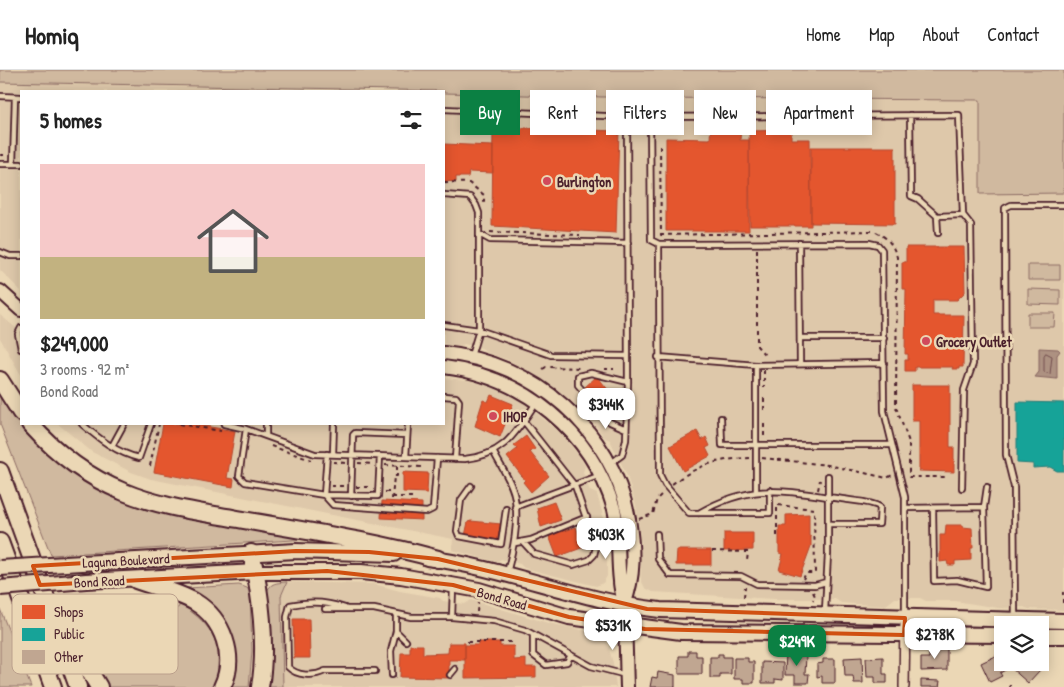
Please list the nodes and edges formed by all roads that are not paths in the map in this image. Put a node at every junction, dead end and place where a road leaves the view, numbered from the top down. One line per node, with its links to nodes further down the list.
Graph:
1 (0, 96): 2 (lane)
2 (15, 96): 3 (lane); 7 (lane)
3 (20, 97)
4 (445, 109): 15 (lane)
5 (910, 115): 11 (lane); 12 (lane); 16 (lane)
6 (0, 164): 7 (lane)
7 (13, 164): 8 (lane)
8 (20, 164)
9 (445, 195): 14 (lane)
10 (1064, 205): 108 (lane)
11 (963, 215): 12 (lane); 73 (lane)
12 (937, 216): 13 (lane)
13 (938, 233)
14 (481, 235): 15 (lane); 24 (lane)
15 (628, 243): 29 (lane)
16 (659, 244): 17 (lane); 31 (lane)
17 (799, 244): 25 (lane); 26 (lane)
18 (0, 252): 19 (lane)
19 (20, 256)
20 (0, 291): 21 (street)
21 (20, 309)
22 (445, 326): 24 (lane)
23 (20, 330): 27 (lane)
24 (479, 330): 29 (lane); 30 (lane)
25 (800, 338): 26 (lane); 33 (lane)
26 (884, 338): 32 (lane)
27 (20, 344)
28 (445, 353): 30 (street)
29 (628, 356): 37 (lane)
30 (471, 357): 55 (street)
31 (658, 357): 34 (lane); 84 (lane)
32 (884, 363): 33 (lane); 57 (lane)
33 (800, 364): 34 (lane)
34 (756, 365): 56 (lane)
35 (445, 367): 39 (street)
36 (0, 380): 40 (highway)
37 (628, 382): 52 (lane); 52 (lane)
38 (445, 396): 65 (lane)
39 (537, 401): 42 (lane); 55 (street); 68 (street)
40 (20, 411)
41 (721, 418): 56 (lane)
42 (523, 420): 59 (lane); 71 (lane)
43 (31, 425): 92 (highway)
44 (83, 425): 58 (lane)
45 (123, 425): 58 (lane)
46 (151, 425): 58 (lane)
47 (228, 425): 51 (lane)
48 (266, 425): 54 (lane)
49 (334, 425): 60 (lane)
50 (408, 425): 53 (lane)
51 (246, 429): 54 (lane); 76 (lane)
52 (626, 429): 66 (lane)
53 (407, 435): 61 (lane); 63 (lane)
54 (266, 436): 60 (lane)
55 (596, 441): 66 (street)
56 (757, 445): 57 (lane); 74 (lane)
57 (892, 445): 81 (lane)
58 (112, 446)
59 (494, 453): 65 (lane); 79 (lane)
60 (330, 454): 61 (lane); 76 (lane)
61 (348, 455): 62 (lane); 77 (lane)
62 (380, 456): 63 (lane); 77 (lane)
63 (406, 457): 64 (lane)
64 (437, 458): 65 (lane); 76 (lane)
65 (455, 459)
66 (610, 464): 103 (street)
67 (0, 471): 100 (highway)
68 (600, 476): 71 (lane); 103 (street)
69 (828, 476): 78 (lane)
70 (471, 486): 83 (lane)
71 (575, 486): 79 (lane); 85 (lane)
72 (988, 487): 80 (lane)
73 (962, 488)
74 (756, 490): 75 (lane); 84 (lane)
75 (770, 490): 78 (lane); 84 (lane)
76 (324, 496): 77 (lane)
77 (351, 496)
78 (828, 497): 86 (lane); 86 (lane)
79 (515, 507): 89 (lane)
80 (984, 507): 82 (lane); 82 (lane)
81 (905, 508): 82 (lane); 110 (lane)
82 (933, 508)
83 (506, 509)
84 (698, 513)
85 (587, 517): 88 (lane); 88 (lane)
86 (828, 524): 96 (lane)
87 (657, 534): 96 (lane)
88 (523, 542): 89 (lane)
89 (515, 543): 94 (lane)
90 (1, 553): 91 (main road, Laguna Boulevard, bridge); 99 (highway)
91 (251, 553): 92 (main road, Bond Road); 93 (highway)
92 (438, 559): 94 (main road, Bond Road)
93 (256, 572): 95 (main road, Bond Road); 97 (main road, Bond Road); 135 (highway)
94 (507, 574): 103 (main road, Bond Road)
95 (136, 580): 98 (main road, Bond Road, bridge); 101 (highway)
96 (826, 582): 107 (lane)
97 (453, 585): 109 (lane); 114 (main road, Bond Road)
98 (0, 588)
99 (17, 594)
100 (43, 594)
101 (174, 594)
102 (178, 596): 134 (highway)
103 (624, 605): 107 (main road, Bond Road); 114 (street)
104 (325, 609): 105 (lane)
105 (350, 609): 106 (lane); 124 (lane)
106 (396, 615): 109 (lane); 115 (lane)
107 (825, 615): 110 (main road, Bond Road)
108 (1015, 616)
109 (452, 617): 116 (lane)
110 (905, 618): 111 (main road, Bond Road); 117 (street)
111 (994, 620)
112 (1049, 620): 113 (main road, Bond Road)
113 (1064, 620)
114 (625, 626): 117 (main road, Bond Road); 130 (street)
115 (396, 631): 121 (lane); 128 (lane)
116 (533, 634): 122 (lane); 122 (lane)
117 (904, 635): 118 (main road, Bond Road); 136 (street)
118 (994, 635)
119 (1049, 636): 120 (main road)
120 (1064, 636)
121 (406, 641)
122 (571, 655): 130 (lane)
123 (454, 669): 129 (lane)
124 (374, 671)
125 (47, 674): 131 (highway)
126 (73, 674): 132 (highway)
127 (91, 674): 133 (highway)
128 (392, 675)
129 (450, 675)
130 (627, 681)
131 (52, 687)
132 (78, 687)
133 (99, 687)
134 (222, 687)
135 (260, 687)
136 (904, 687)

